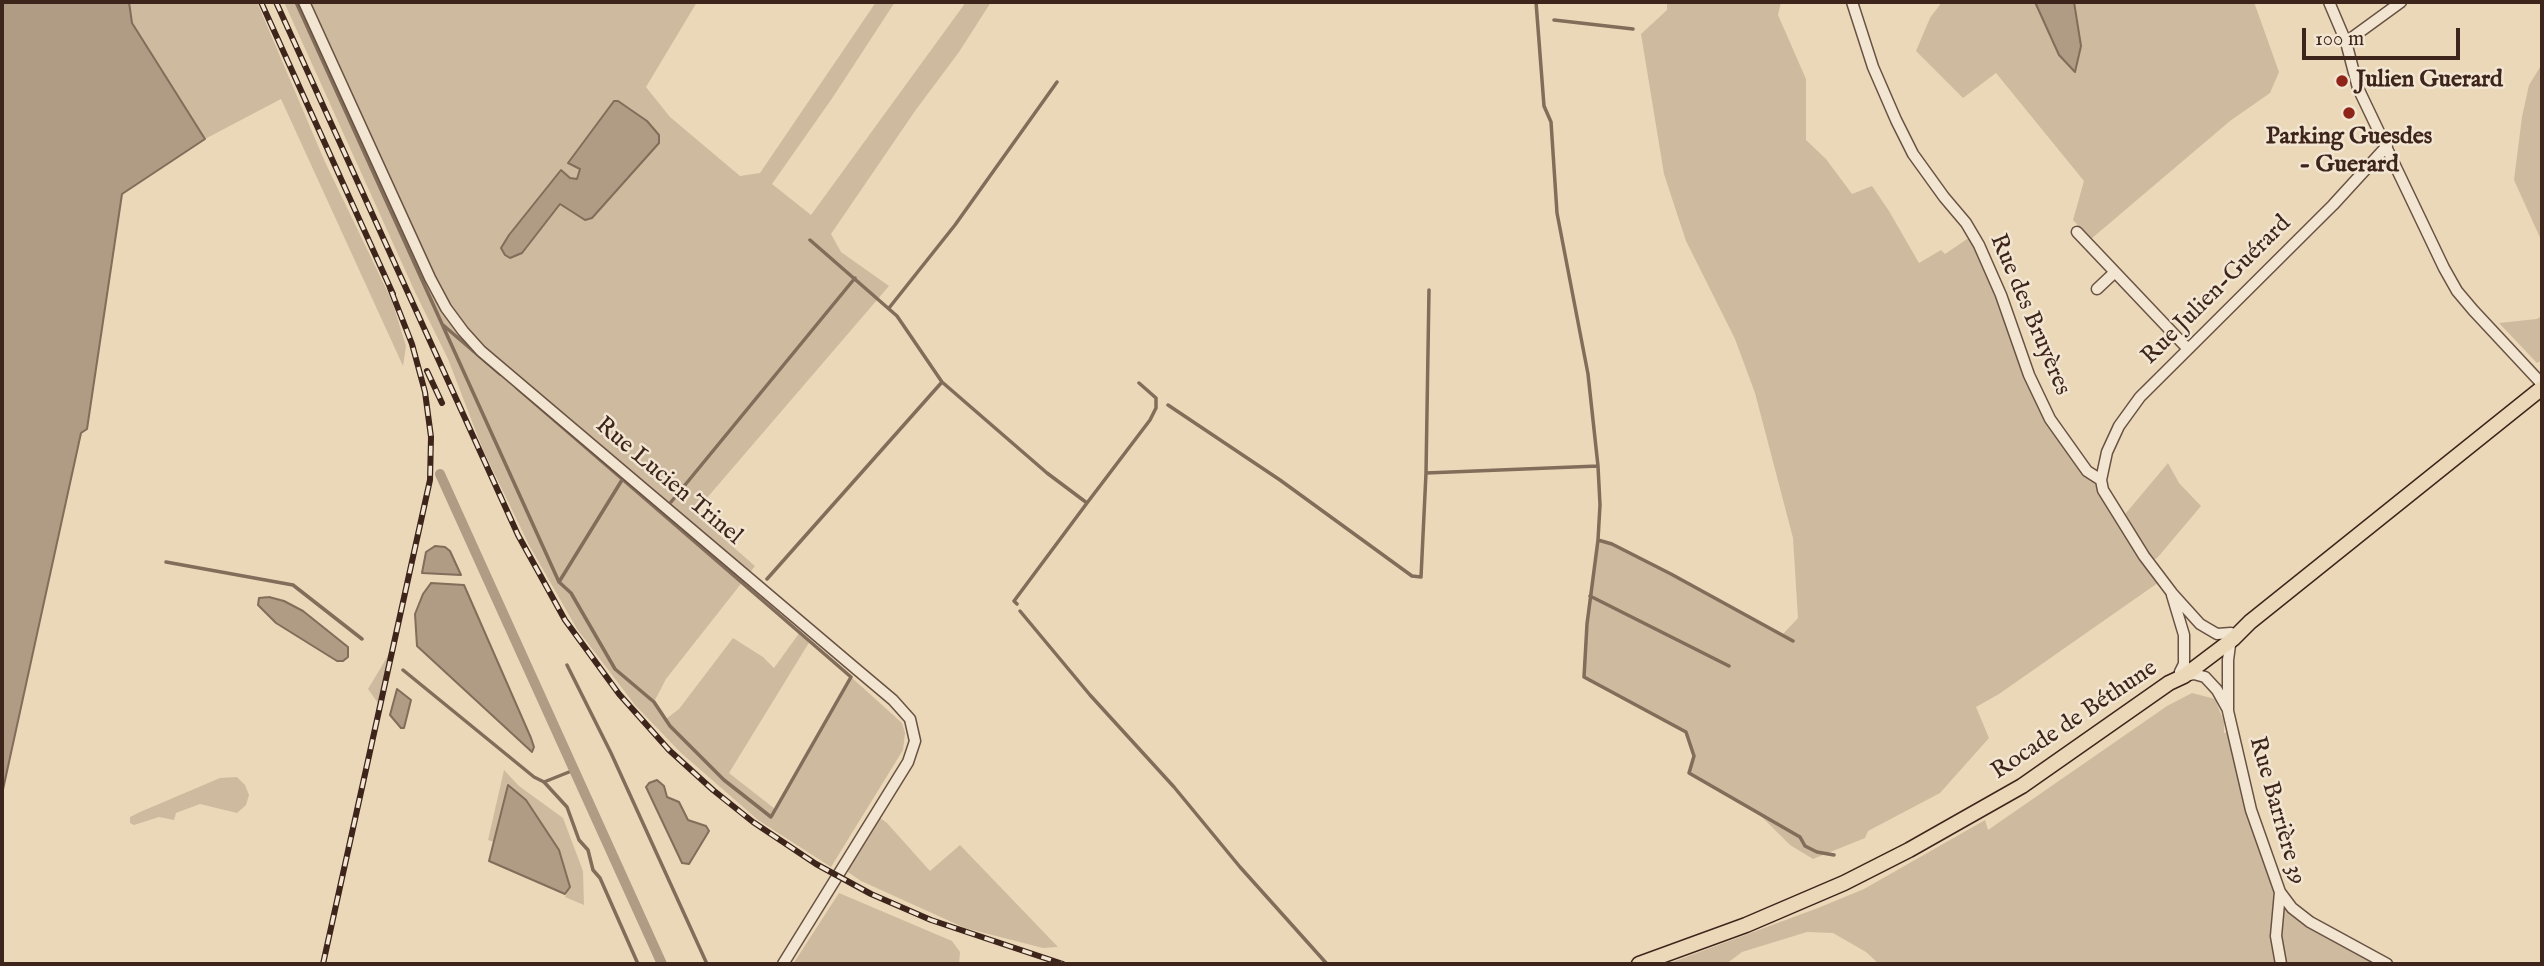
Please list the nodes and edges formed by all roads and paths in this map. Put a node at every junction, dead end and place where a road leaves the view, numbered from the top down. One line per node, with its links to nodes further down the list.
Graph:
1 (304, 2): 18 (street, Rue Lucien Trinel)
2 (1852, 2): 12 (street, Rue des Bruyères)
3 (2329, 2): 5 (street)
4 (2402, 2): 5 (street)
5 (2346, 42): 6 (street)
6 (2387, 146): 10 (street, Rue Julien-Guérard); 11 (street)
7 (2077, 232): 8 (street)
8 (2115, 272): 9 (street); 10 (street)
9 (2097, 289)
10 (2188, 348): 12 (street, Rue Julien-Guérard)
11 (2542, 388): 14 (main road, Rocade de Béthune)
12 (2101, 480): 13 (street, Rue des Bruyères)
13 (2172, 593): 14 (street, Rue des Bruyères); 15 (street, Rue des Bruyères)
14 (2232, 636): 15 (main road, Rocade de Béthune); 16 (street, Rue Barrière 39)
15 (2182, 674): 16 (street, Rue Barrière 39); 19 (main road, Rocade de Béthune)
16 (2228, 711): 17 (street, Rue Barrière 39)
17 (2280, 892): 20 (street, Rue Barrière 39); 21 (street)
18 (783, 964)
19 (1639, 964)
20 (2281, 964)
21 (2387, 964)

